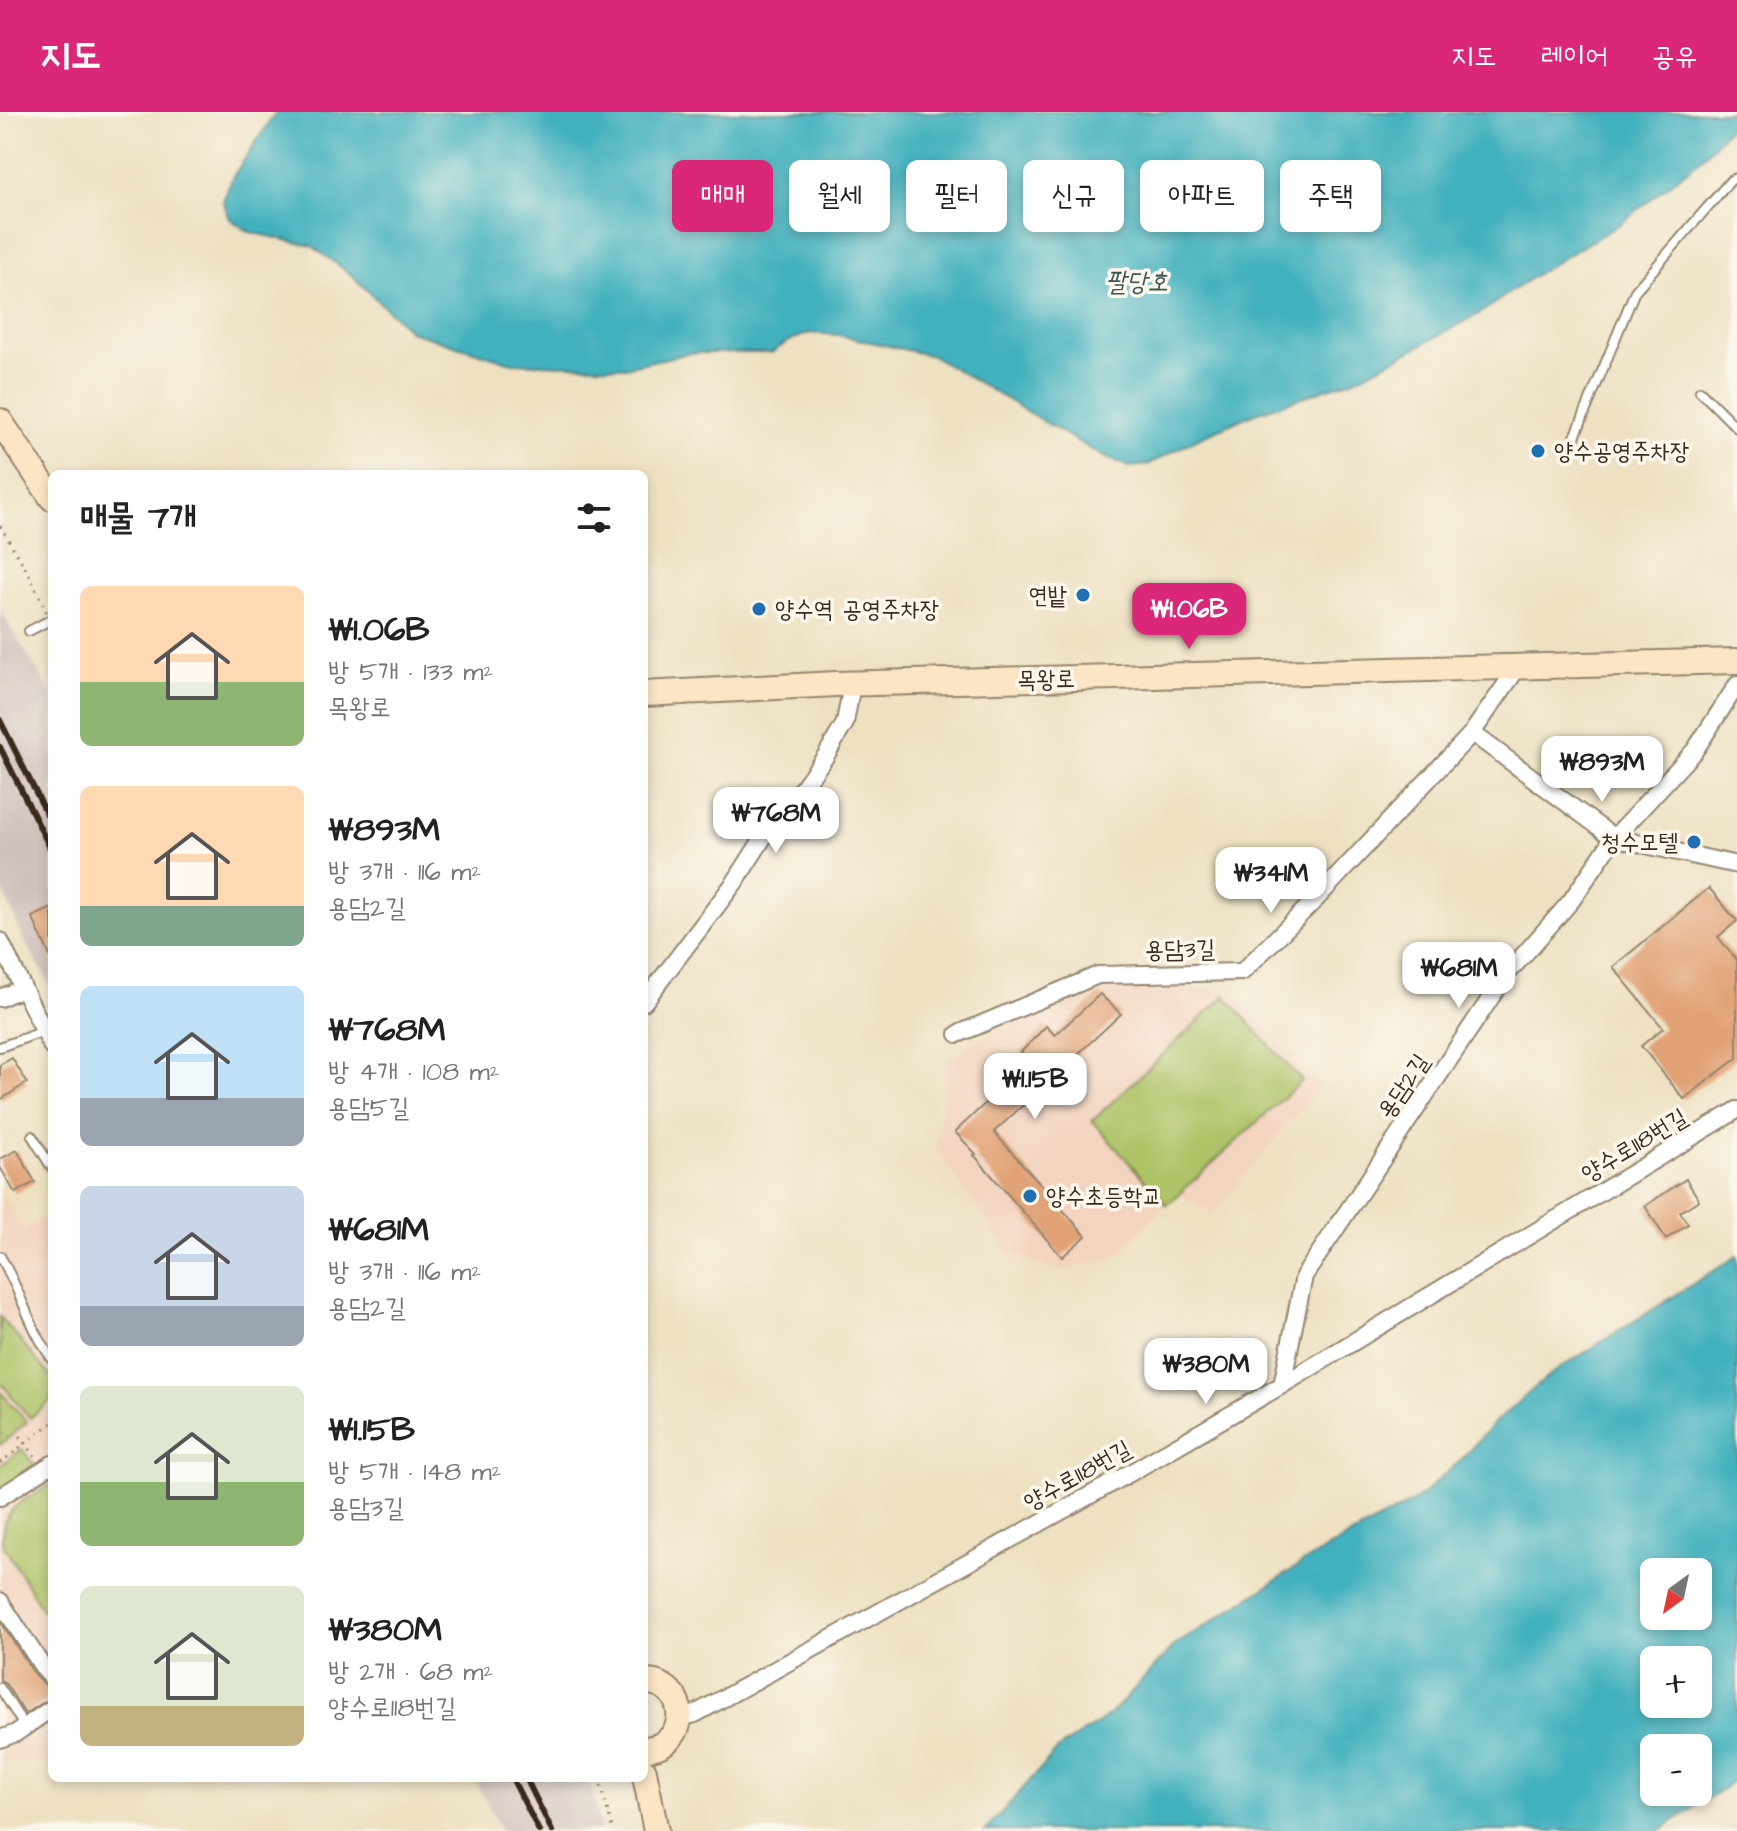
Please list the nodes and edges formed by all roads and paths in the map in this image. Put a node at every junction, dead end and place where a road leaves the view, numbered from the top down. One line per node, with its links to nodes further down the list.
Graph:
1 (1737, 178): 5 (lane)
2 (1700, 391): 4 (lane)
3 (0, 421): 6 (street)
4 (1737, 428)
5 (1568, 454)
6 (48, 492)
7 (0, 526): 8 (path, bridge)
8 (48, 613)
9 (48, 623): 10 (lane)
10 (29, 631)
11 (1737, 661): 12 (street, 목왕로)
12 (1518, 667): 13 (street, 목왕로); 16 (street, 용담3길)
13 (852, 684): 15 (street, 목왕로); 21 (street)
14 (1737, 685): 17 (street, 용담2길)
15 (648, 694)
16 (1472, 733): 17 (street); 24 (street, 용담3길)
17 (1614, 838): 18 (street); 32 (street, 용담2길)
18 (1737, 865)
19 (0, 941): 20 (street)
20 (23, 988): 22 (street); 23 (street)
21 (648, 997)
22 (0, 998)
23 (44, 1031): 25 (street); 26 (lane)
24 (958, 1034)
25 (48, 1039)
26 (0, 1047)
27 (1737, 1110): 32 (street, 양수로118번길)
28 (32, 1136): 29 (lane)
29 (48, 1162)
30 (0, 1256): 31 (lane)
31 (48, 1350)
32 (1282, 1385): 44 (street, 양수로118번길)
33 (48, 1426): 35 (path)
34 (20, 1436): 35 (path)
35 (25, 1443): 36 (path)
36 (0, 1463)
37 (48, 1467): 38 (street)
38 (0, 1497)
39 (0, 1601): 40 (street)
40 (48, 1674)
41 (648, 1676): 44 (street)
42 (0, 1688): 45 (lane)
43 (48, 1711): 45 (street)
44 (679, 1718): 47 (street)
45 (25, 1727): 46 (street)
46 (0, 1739)
47 (648, 1749)
48 (600, 1782): 50 (path)
49 (646, 1782): 51 (street)
50 (613, 1831)
51 (656, 1831)

